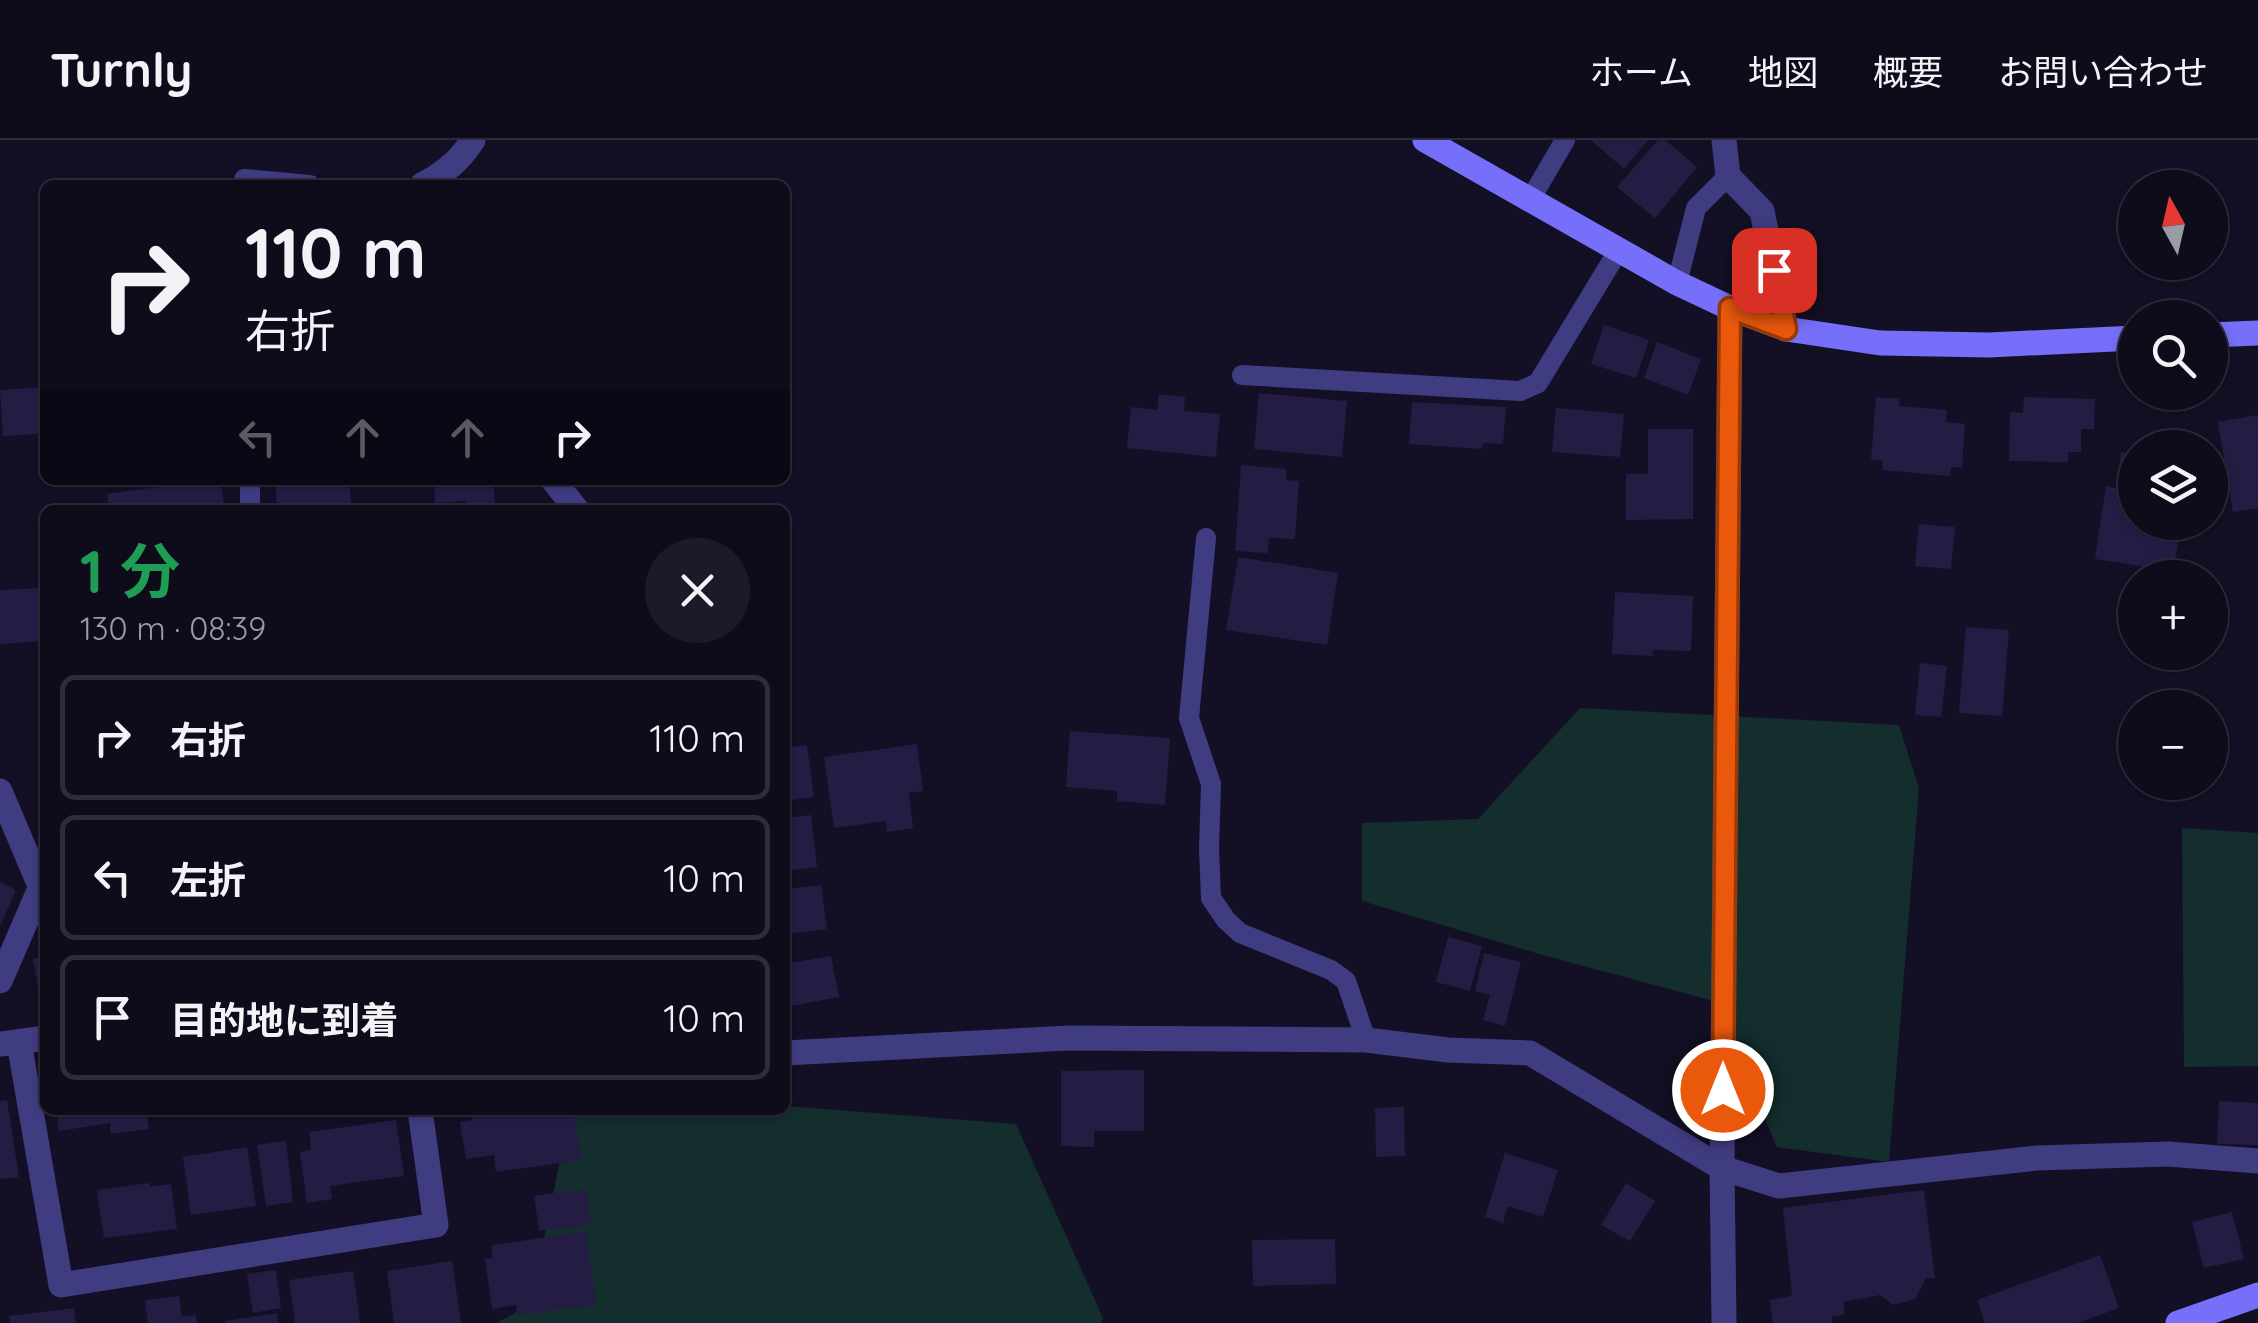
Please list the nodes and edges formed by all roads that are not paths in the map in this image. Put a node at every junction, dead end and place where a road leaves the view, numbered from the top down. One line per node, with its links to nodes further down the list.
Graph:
1 (473, 140): 6 (street)
2 (1425, 140): 7 (street)
3 (1565, 140): 7 (lane)
4 (1724, 140): 5 (street)
5 (1728, 176): 9 (lane); 11 (street)
6 (431, 180)
7 (1530, 200): 8 (street)
8 (1618, 251): 9 (street); 15 (lane)
9 (1677, 283): 10 (street)
10 (1730, 308): 11 (street); 29 (street)
11 (1786, 329): 14 (street)
12 (2258, 333): 13 (street)
13 (2228, 334)
14 (2118, 339)
15 (1242, 375)
16 (557, 485): 17 (street)
17 (572, 505)
18 (1206, 538): 24 (lane)
19 (0, 791): 20 (street)
20 (40, 876)
21 (40, 889): 22 (street)
22 (0, 981)
23 (40, 1039): 25 (street)
24 (1366, 1040): 26 (street); 29 (street)
25 (10, 1043): 27 (street)
26 (790, 1053)
27 (421, 1115)
28 (2258, 1160): 29 (street)
29 (1722, 1168): 31 (street)
30 (2258, 1294): 32 (street)
31 (1724, 1323)
32 (2178, 1323)

